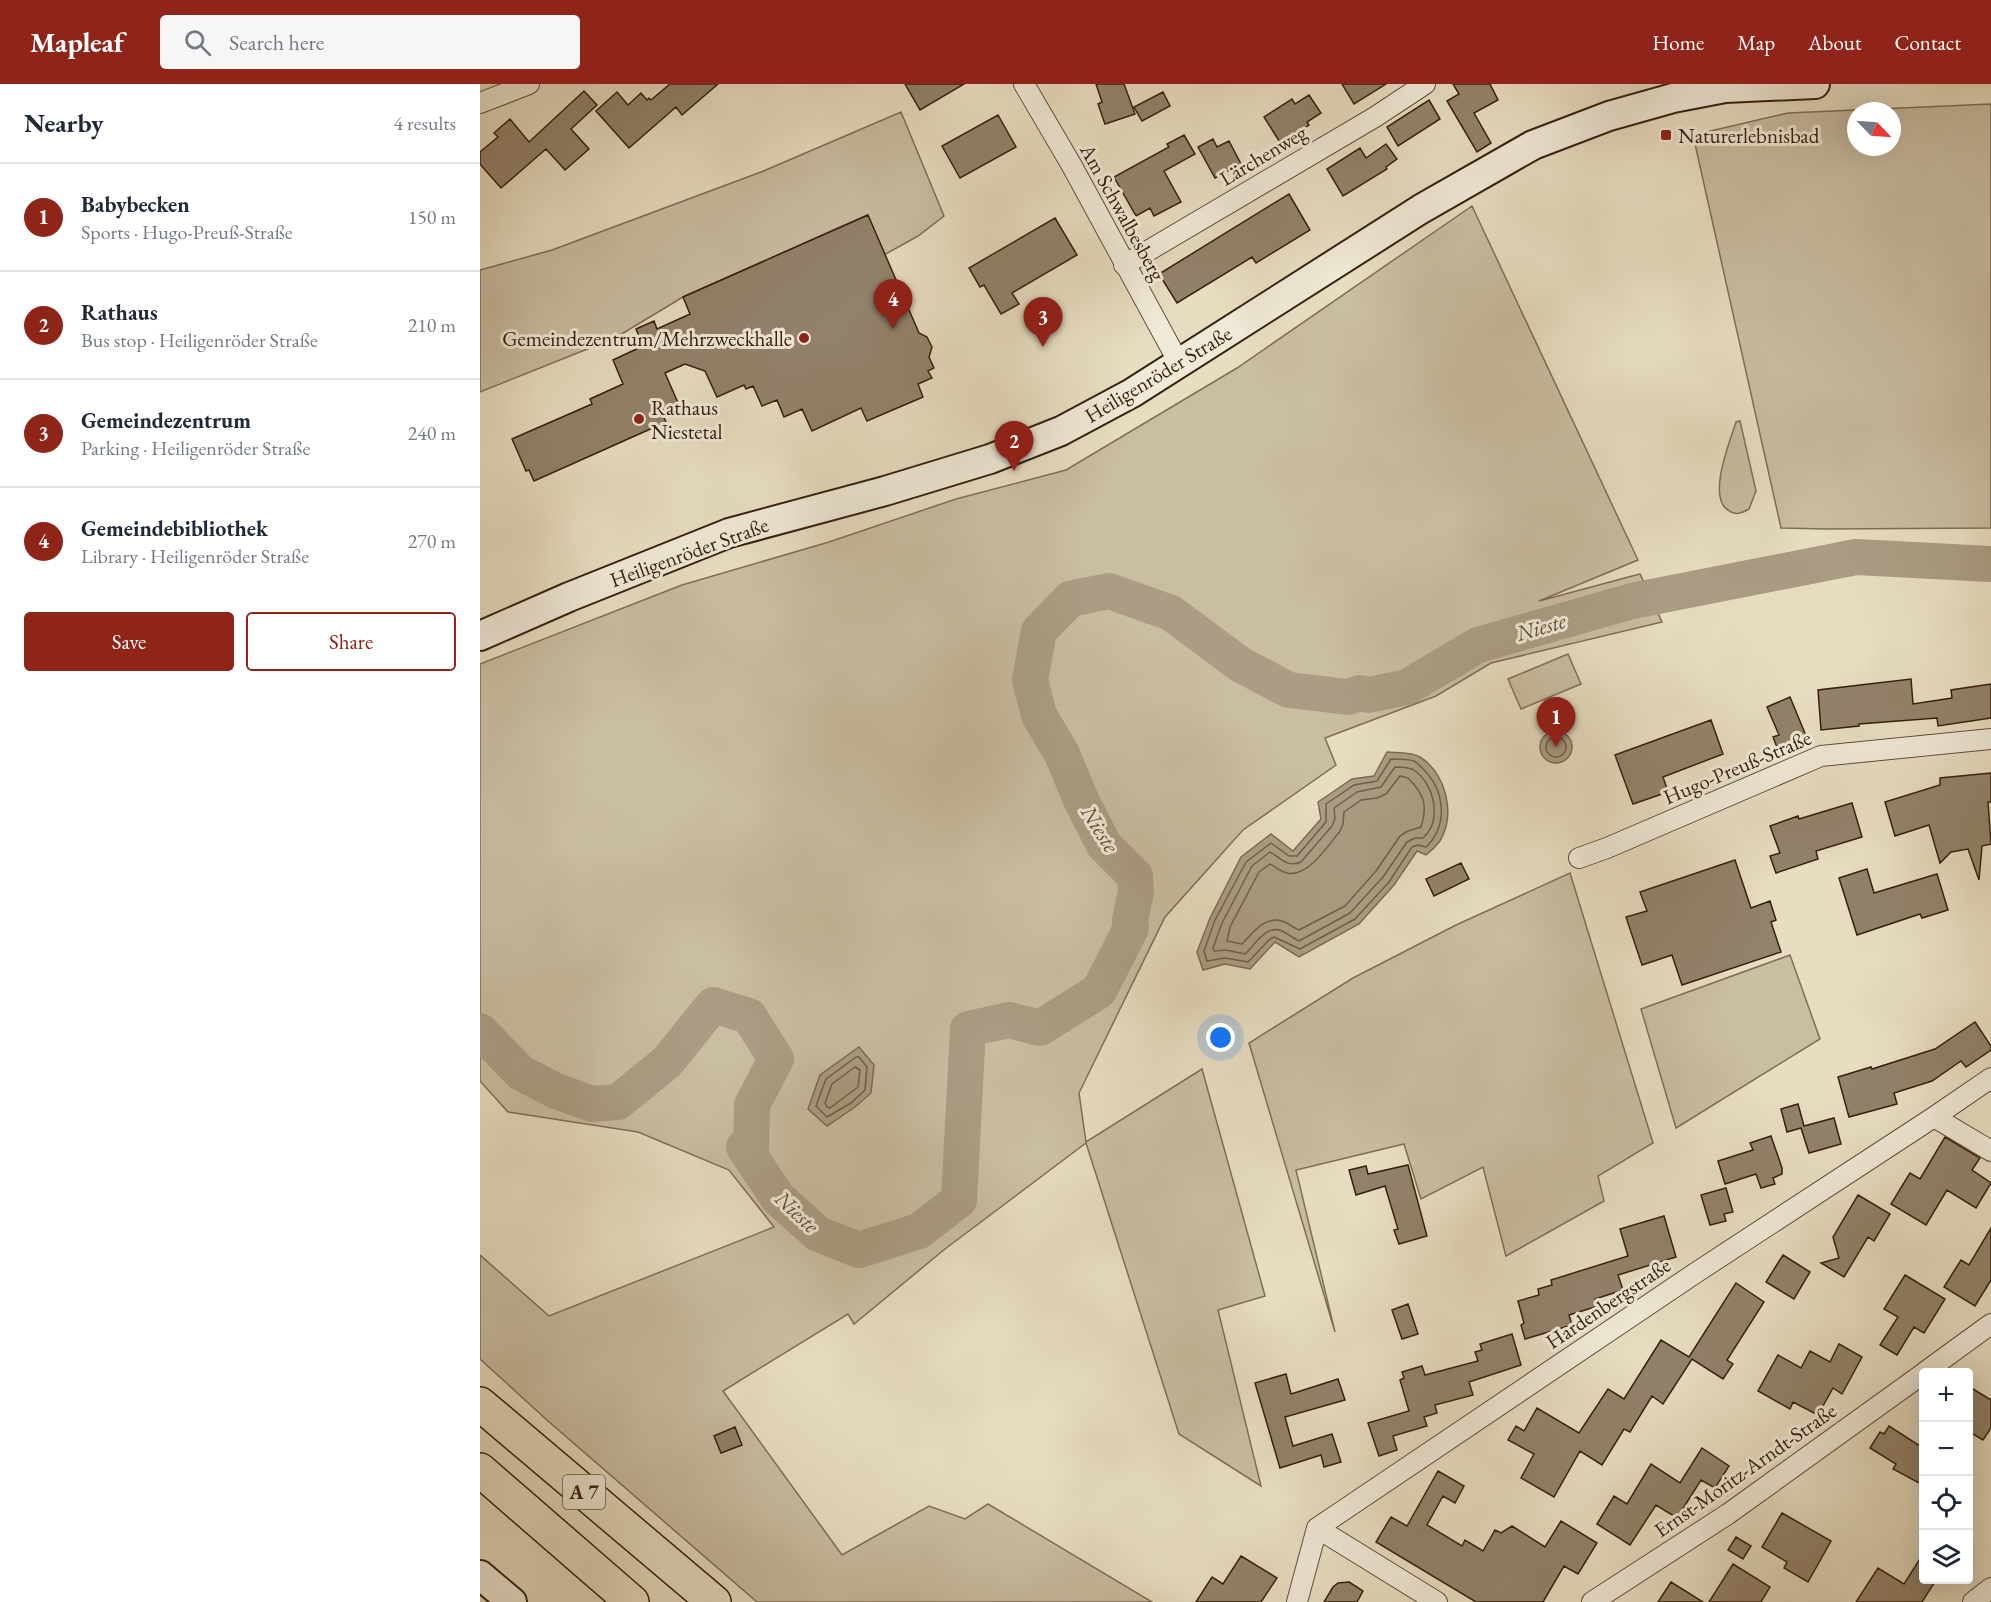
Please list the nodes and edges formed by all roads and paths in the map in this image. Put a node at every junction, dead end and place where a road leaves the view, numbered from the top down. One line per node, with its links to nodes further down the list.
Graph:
1 (529, 84): 6 (street)
2 (1023, 84): 7 (street, Am Schwalbesberg)
3 (1425, 84): 7 (street, Lärchenweg)
4 (1815, 84): 5 (street, Heiligenröder Straße)
5 (1724, 86): 8 (street, Heiligenröder Straße)
6 (480, 103)
7 (1124, 265): 8 (street, Am Schwalbesberg)
8 (1179, 363): 9 (street, Heiligenröder Straße)
9 (480, 636)
10 (1991, 739): 11 (street, Hugo-Preuß-Straße)
11 (1579, 858)
12 (1991, 1078): 13 (street, Hardenbergstraße)
13 (1934, 1118): 14 (street); 20 (street, Hardenbergstraße)
14 (1991, 1151)
15 (1991, 1324): 16 (street, Ernst-Moritz-Arndt-Straße)
16 (1931, 1368)
17 (1919, 1377): 28 (street, Ernst-Moritz-Arndt-Straße)
18 (480, 1404): 25 (highway, A 7)
19 (480, 1470): 24 (highway, A 7)
20 (1317, 1528): 26 (street); 27 (street)
21 (480, 1575): 23 (street)
22 (1991, 1588): 29 (street)
23 (512, 1602)
24 (632, 1602)
25 (714, 1602)
26 (1297, 1602)
27 (1437, 1602)
28 (1592, 1602)
29 (1973, 1602)

